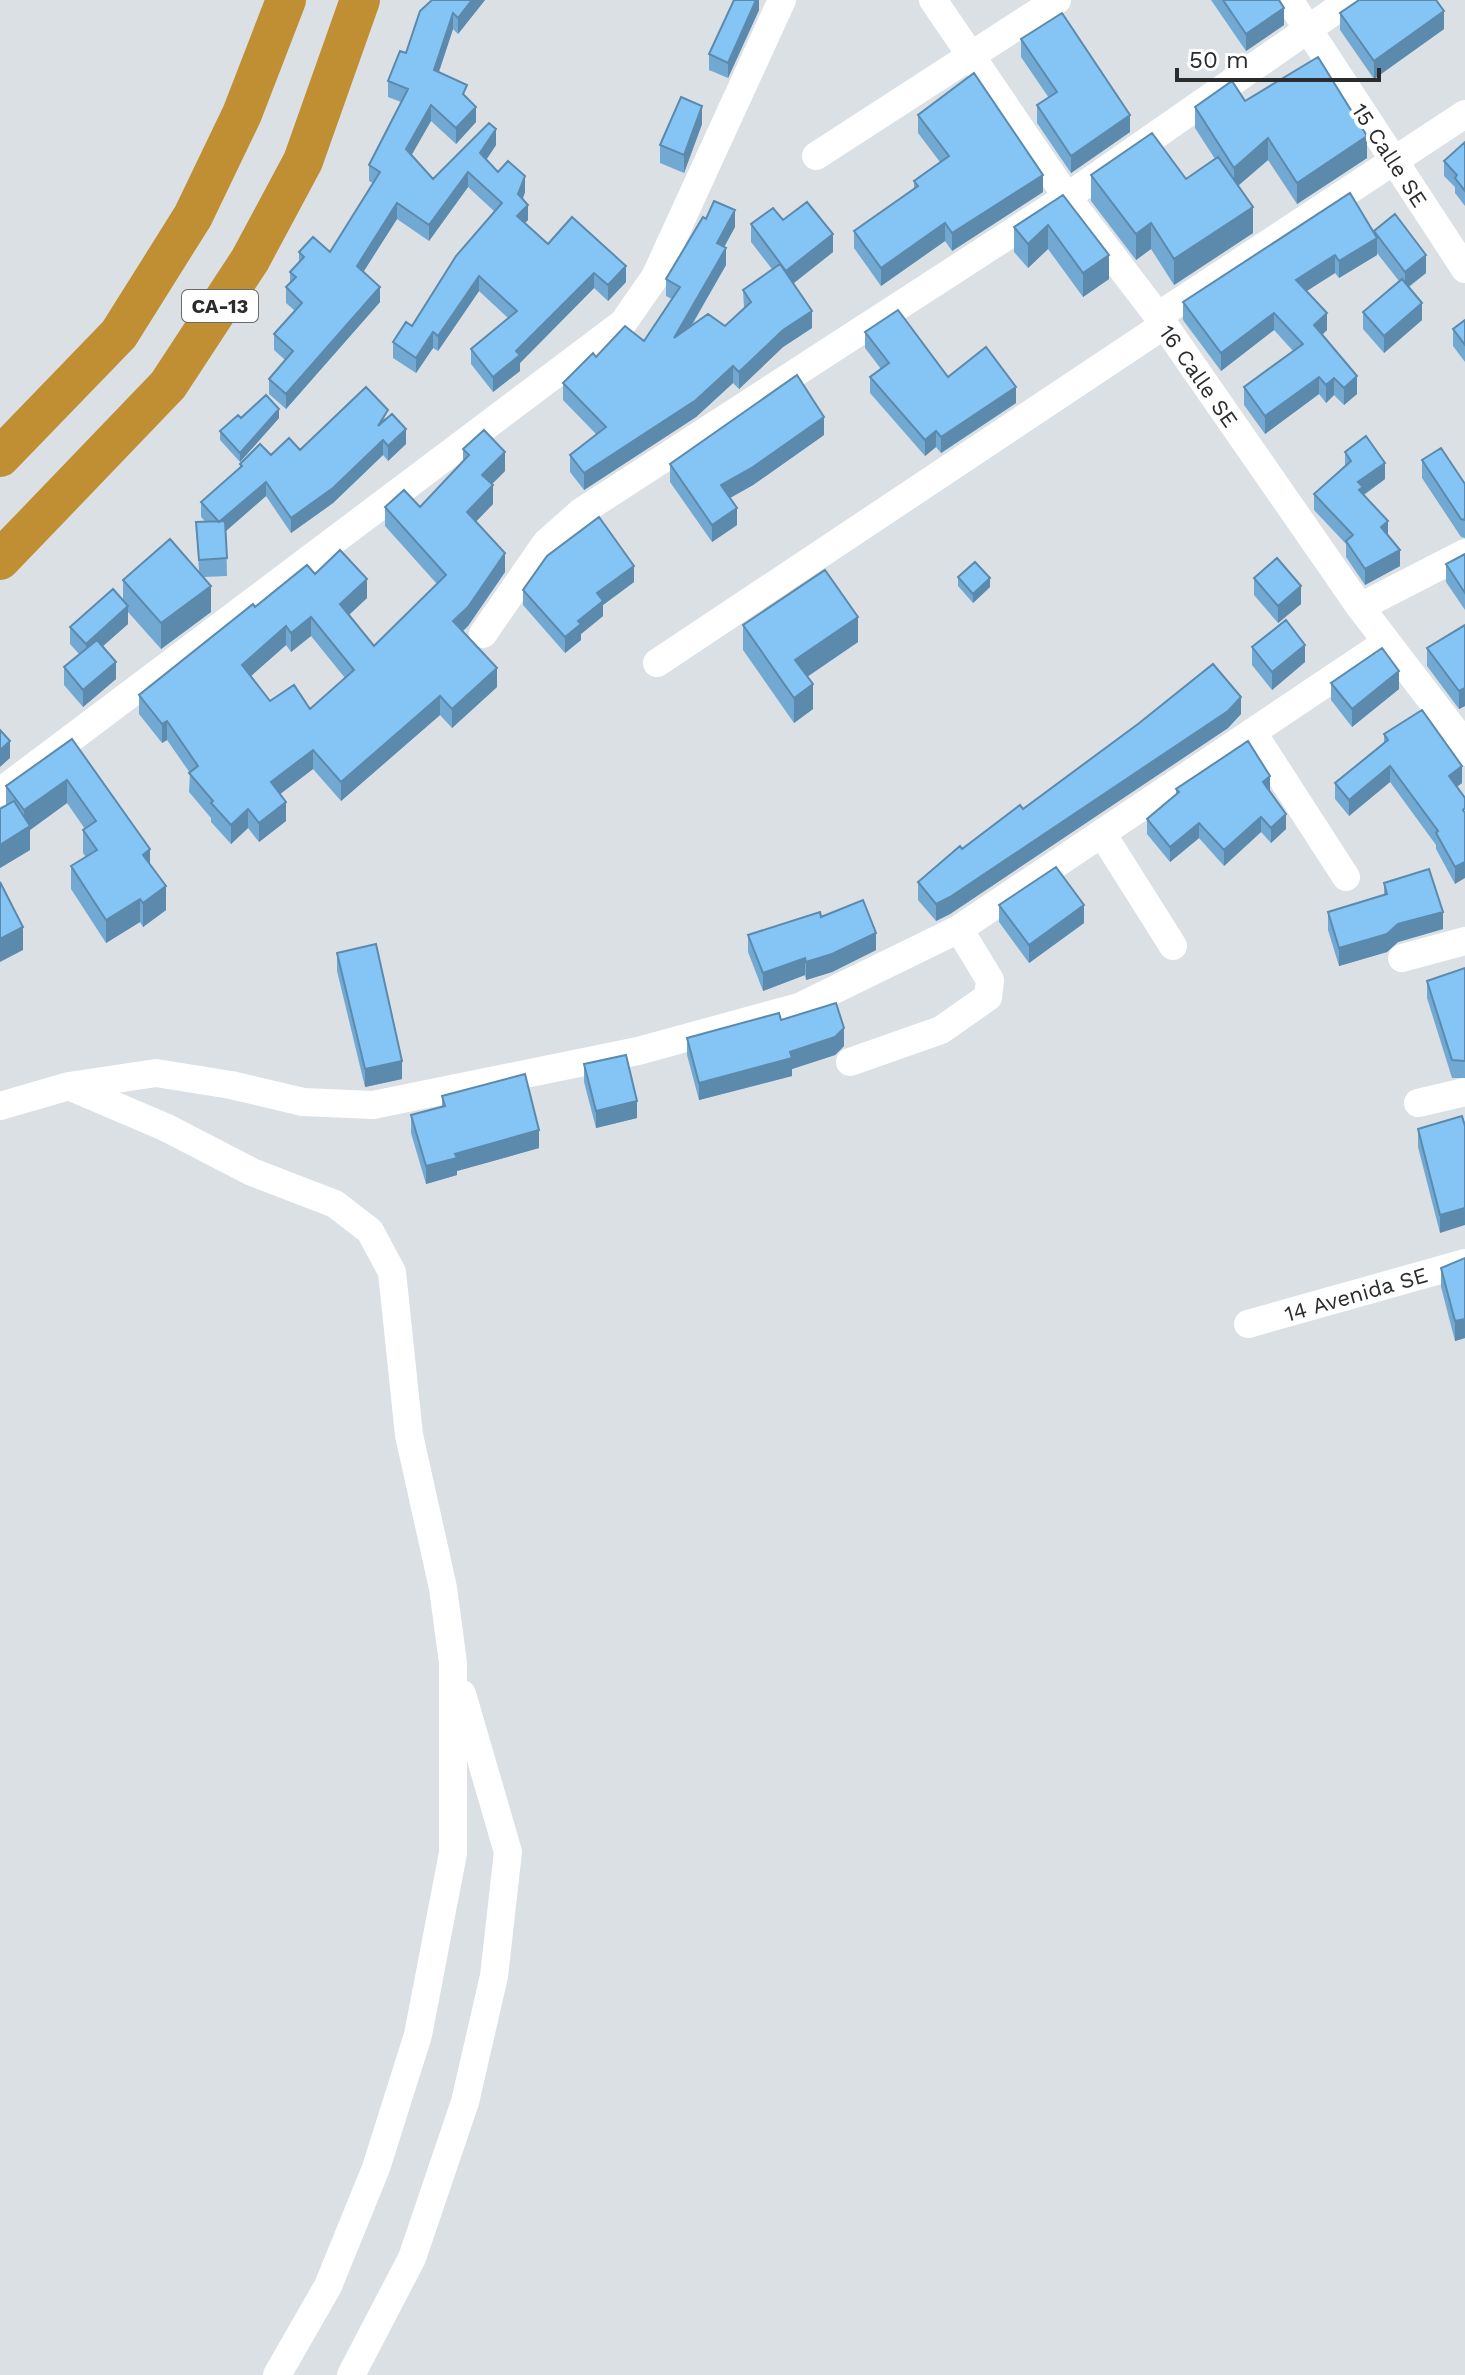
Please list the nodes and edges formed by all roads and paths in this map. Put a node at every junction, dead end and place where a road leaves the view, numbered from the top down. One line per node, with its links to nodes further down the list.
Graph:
1 (286, 0): 16 (highway, CA-13)
2 (360, 0): 18 (highway, CA-13)
3 (782, 0): 25 (street)
4 (933, 0): 9 (street, 16 Calle SE)
5 (1057, 0): 9 (street)
6 (1289, 0): 8 (street, 15 Calle SE)
7 (1350, 0): 8 (street)
8 (1308, 28): 12 (street, 15 Calle SE); 13 (street)
9 (972, 53): 11 (street); 13 (street, 16 Calle SE)
10 (1465, 114): 12 (street)
11 (816, 156)
12 (1394, 160): 14 (street, 15 Calle SE); 15 (street)
13 (1067, 197): 15 (street, 16 Calle SE); 20 (street)
14 (1465, 269)
15 (1161, 321): 19 (street, 16 Calle SE); 22 (street)
16 (0, 457)
17 (1465, 553): 19 (street)
18 (0, 560)
19 (1360, 607): 21 (street, 16 Calle SE)
20 (483, 634)
21 (1387, 642): 23 (street); 24 (street, 16 Calle SE)
22 (657, 663)
23 (1253, 733): 26 (street); 27 (street)
24 (1461, 736)
25 (0, 792)
26 (1103, 835): 28 (street); 30 (street)
27 (1346, 877)
28 (959, 929): 32 (street); 33 (street)
29 (1465, 941): 31 (street)
30 (1173, 946)
31 (1402, 958)
32 (850, 1062)
33 (69, 1086): 36 (street); 39 (street)
34 (1465, 1092): 35 (street)
35 (1418, 1103)
36 (0, 1106)
37 (1465, 1263): 38 (street, 14 Avenida SE)
38 (1248, 1324)
39 (453, 1663): 40 (street); 41 (street)
40 (277, 2375)
41 (351, 2375)

